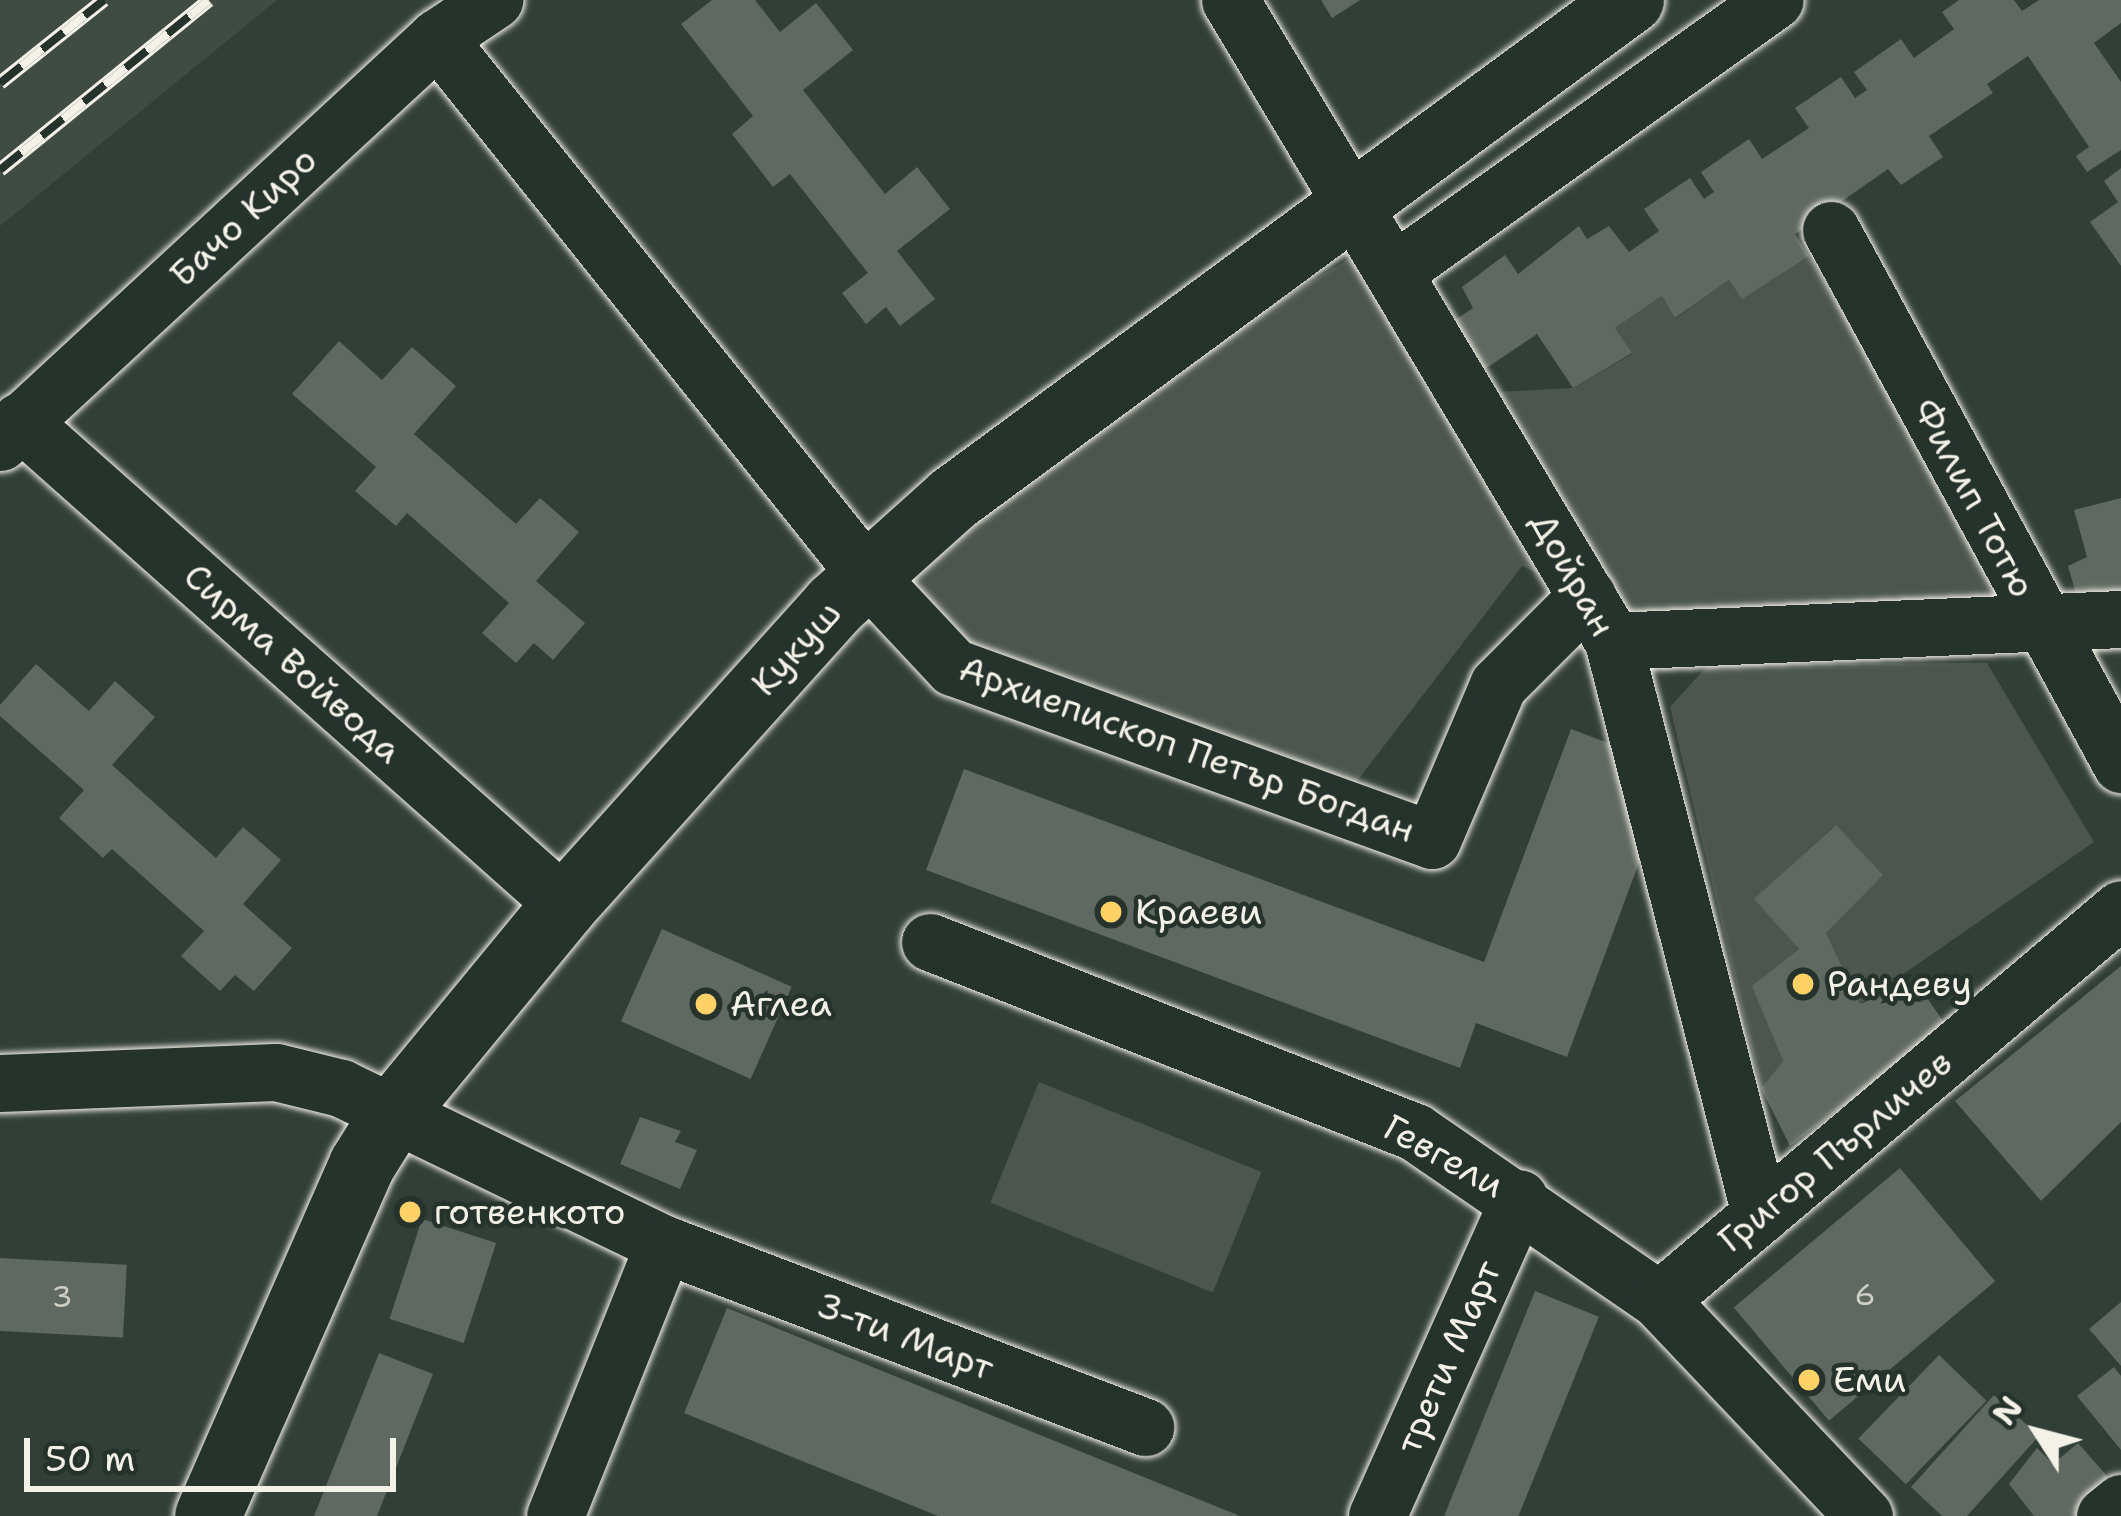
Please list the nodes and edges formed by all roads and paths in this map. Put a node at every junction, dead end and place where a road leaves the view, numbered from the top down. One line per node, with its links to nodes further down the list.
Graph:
1 (494, 0): 5 (street, Бачо Киро)
2 (1230, 0): 6 (street, Дойран)
3 (1631, 0): 6 (street, Кукуш)
4 (1775, 0): 8 (street)
5 (437, 38): 9 (street, Бачо Киро); 10 (street, Архиепископ Петър Богдан)
6 (1355, 202): 8 (street, Дойран); 10 (street, Кукуш)
7 (1831, 230): 12 (street, Филип Тотю)
8 (1396, 270): 11 (street, Дойран)
9 (10, 432): 15 (street, Сирма Войвода)
10 (865, 573): 11 (street, Архиепископ Петър Богдан); 15 (street, Кукуш)
11 (1600, 618): 12 (street); 21 (street, Дойран)
12 (2039, 619): 13 (street); 14 (street, Филип Тотю)
13 (2121, 619)
14 (2121, 764)
15 (566, 905): 19 (street, Кукуш)
16 (2121, 909): 21 (street, Григор Пърличев)
17 (930, 942): 20 (street, Гевгели)
18 (0, 1083): 19 (street)
19 (398, 1109): 22 (street, 3-ти Март); 26 (street, Кукуш)
20 (1519, 1198): 23 (street, Гевгели); 28 (street, трети Март)
21 (1760, 1214): 23 (street, Григор Пърличев)
22 (664, 1244): 24 (street, 3-ти Март); 27 (street)
23 (1659, 1300): 29 (street, Гевгели)
24 (1145, 1427)
25 (2121, 1503): 30 (street)
26 (208, 1516)
27 (555, 1516)
28 (1377, 1516)
29 (1864, 1516)
30 (2105, 1516)

